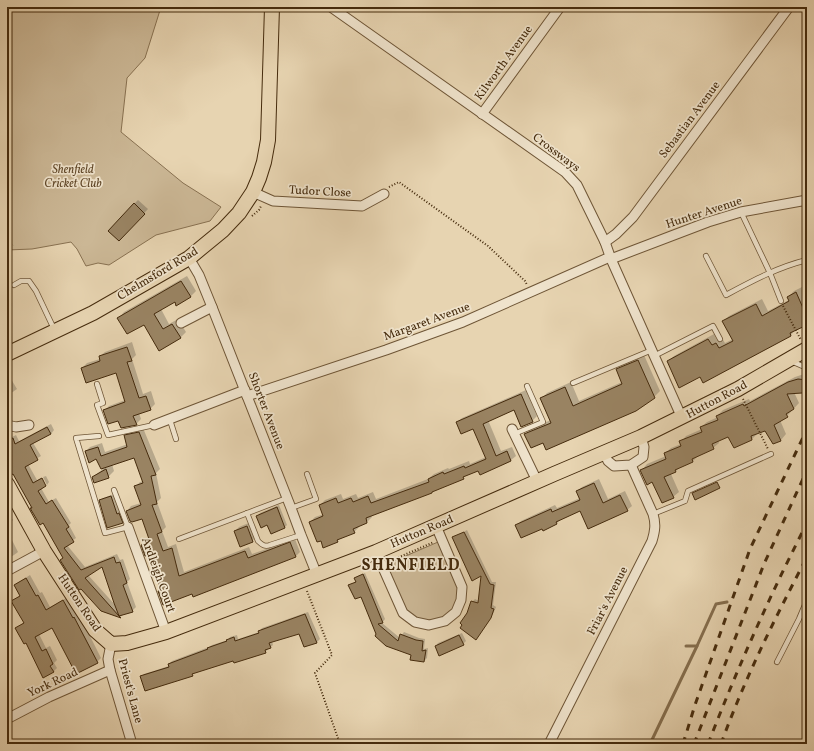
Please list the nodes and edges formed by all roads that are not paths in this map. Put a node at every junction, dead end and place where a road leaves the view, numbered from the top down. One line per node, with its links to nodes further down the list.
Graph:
1 (272, 7): 6 (main road, Chelmsford Road)
2 (331, 7): 5 (street, Crossways)
3 (560, 7): 5 (street, Kilworth Avenue)
4 (789, 7): 10 (street, Sebastian Avenue)
5 (482, 114): 10 (street, Crossways)
6 (253, 192): 7 (street, Tudor Close); 12 (main road, Chelmsford Road)
7 (384, 194)
8 (807, 200): 9 (street, Hunter Avenue)
9 (741, 212): 13 (street, Hunter Avenue); 15 (lane)
10 (605, 242): 13 (street, Crossways)
11 (706, 256): 15 (lane)
12 (189, 258): 18 (street, Shorter Avenue); 20 (main road, Chelmsford Road)
13 (611, 258): 23 (street, Crossways); 30 (street, Margaret Avenue)
14 (807, 260): 15 (lane)
15 (770, 273): 17 (lane)
16 (14, 285): 20 (lane)
17 (781, 301)
18 (212, 308): 19 (street); 30 (street, Shorter Avenue)
19 (181, 323)
20 (55, 330): 24 (main road, Chelmsford Road)
21 (720, 340): 23 (lane)
22 (806, 349): 25 (main road, Hutton Road)
23 (653, 353): 27 (lane); 31 (street, Crossways)
24 (7, 354)
25 (789, 360): 26 (lane); 31 (main road, Hutton Road)
26 (806, 367)
27 (574, 383)
28 (97, 384): 35 (lane)
29 (527, 386): 36 (lane)
30 (246, 393): 32 (street); 47 (street, Shorter Avenue)
31 (682, 418): 38 (main road, Hutton Road)
32 (170, 420): 35 (street); 39 (lane)
33 (7, 425): 34 (street)
34 (29, 425)
35 (154, 425)
36 (513, 432): 44 (street)
37 (98, 436): 51 (lane)
38 (641, 437): 40 (main road, Hutton Road); 42 (street)
39 (176, 439)
40 (604, 453): 42 (street); 44 (main road, Hutton Road)
41 (771, 454): 50 (lane)
42 (631, 465): 50 (street, Friar's Avenue)
43 (307, 474): 48 (lane)
44 (537, 482): 52 (main road, Hutton Road)
45 (7, 484): 55 (main road, Hutton Road)
46 (114, 490): 51 (lane)
47 (287, 498): 48 (street, Shorter Avenue); 49 (lane)
48 (291, 508): 53 (street, Shorter Avenue)
49 (247, 513): 53 (lane); 54 (lane)
50 (654, 514): 66 (street, Friar's Avenue)
51 (128, 527): 60 (street, Ardleigh Court)
52 (438, 532): 56 (main road, Hutton Road); 56 (street)
53 (301, 535): 58 (street, Shorter Avenue)
54 (178, 539)
55 (44, 551): 57 (street); 61 (main road, Hutton Road)
56 (379, 558): 58 (main road, Hutton Road)
57 (7, 571)
58 (317, 575): 60 (main road, Hutton Road)
59 (807, 600): 62 (lane)
60 (166, 632): 61 (main road, Hutton Road)
61 (111, 644): 63 (street, Priest's Lane)
62 (777, 662)
63 (110, 670): 64 (street, York Road); 65 (street, Priest's Lane)
64 (7, 719)
65 (132, 744)
66 (549, 744)

